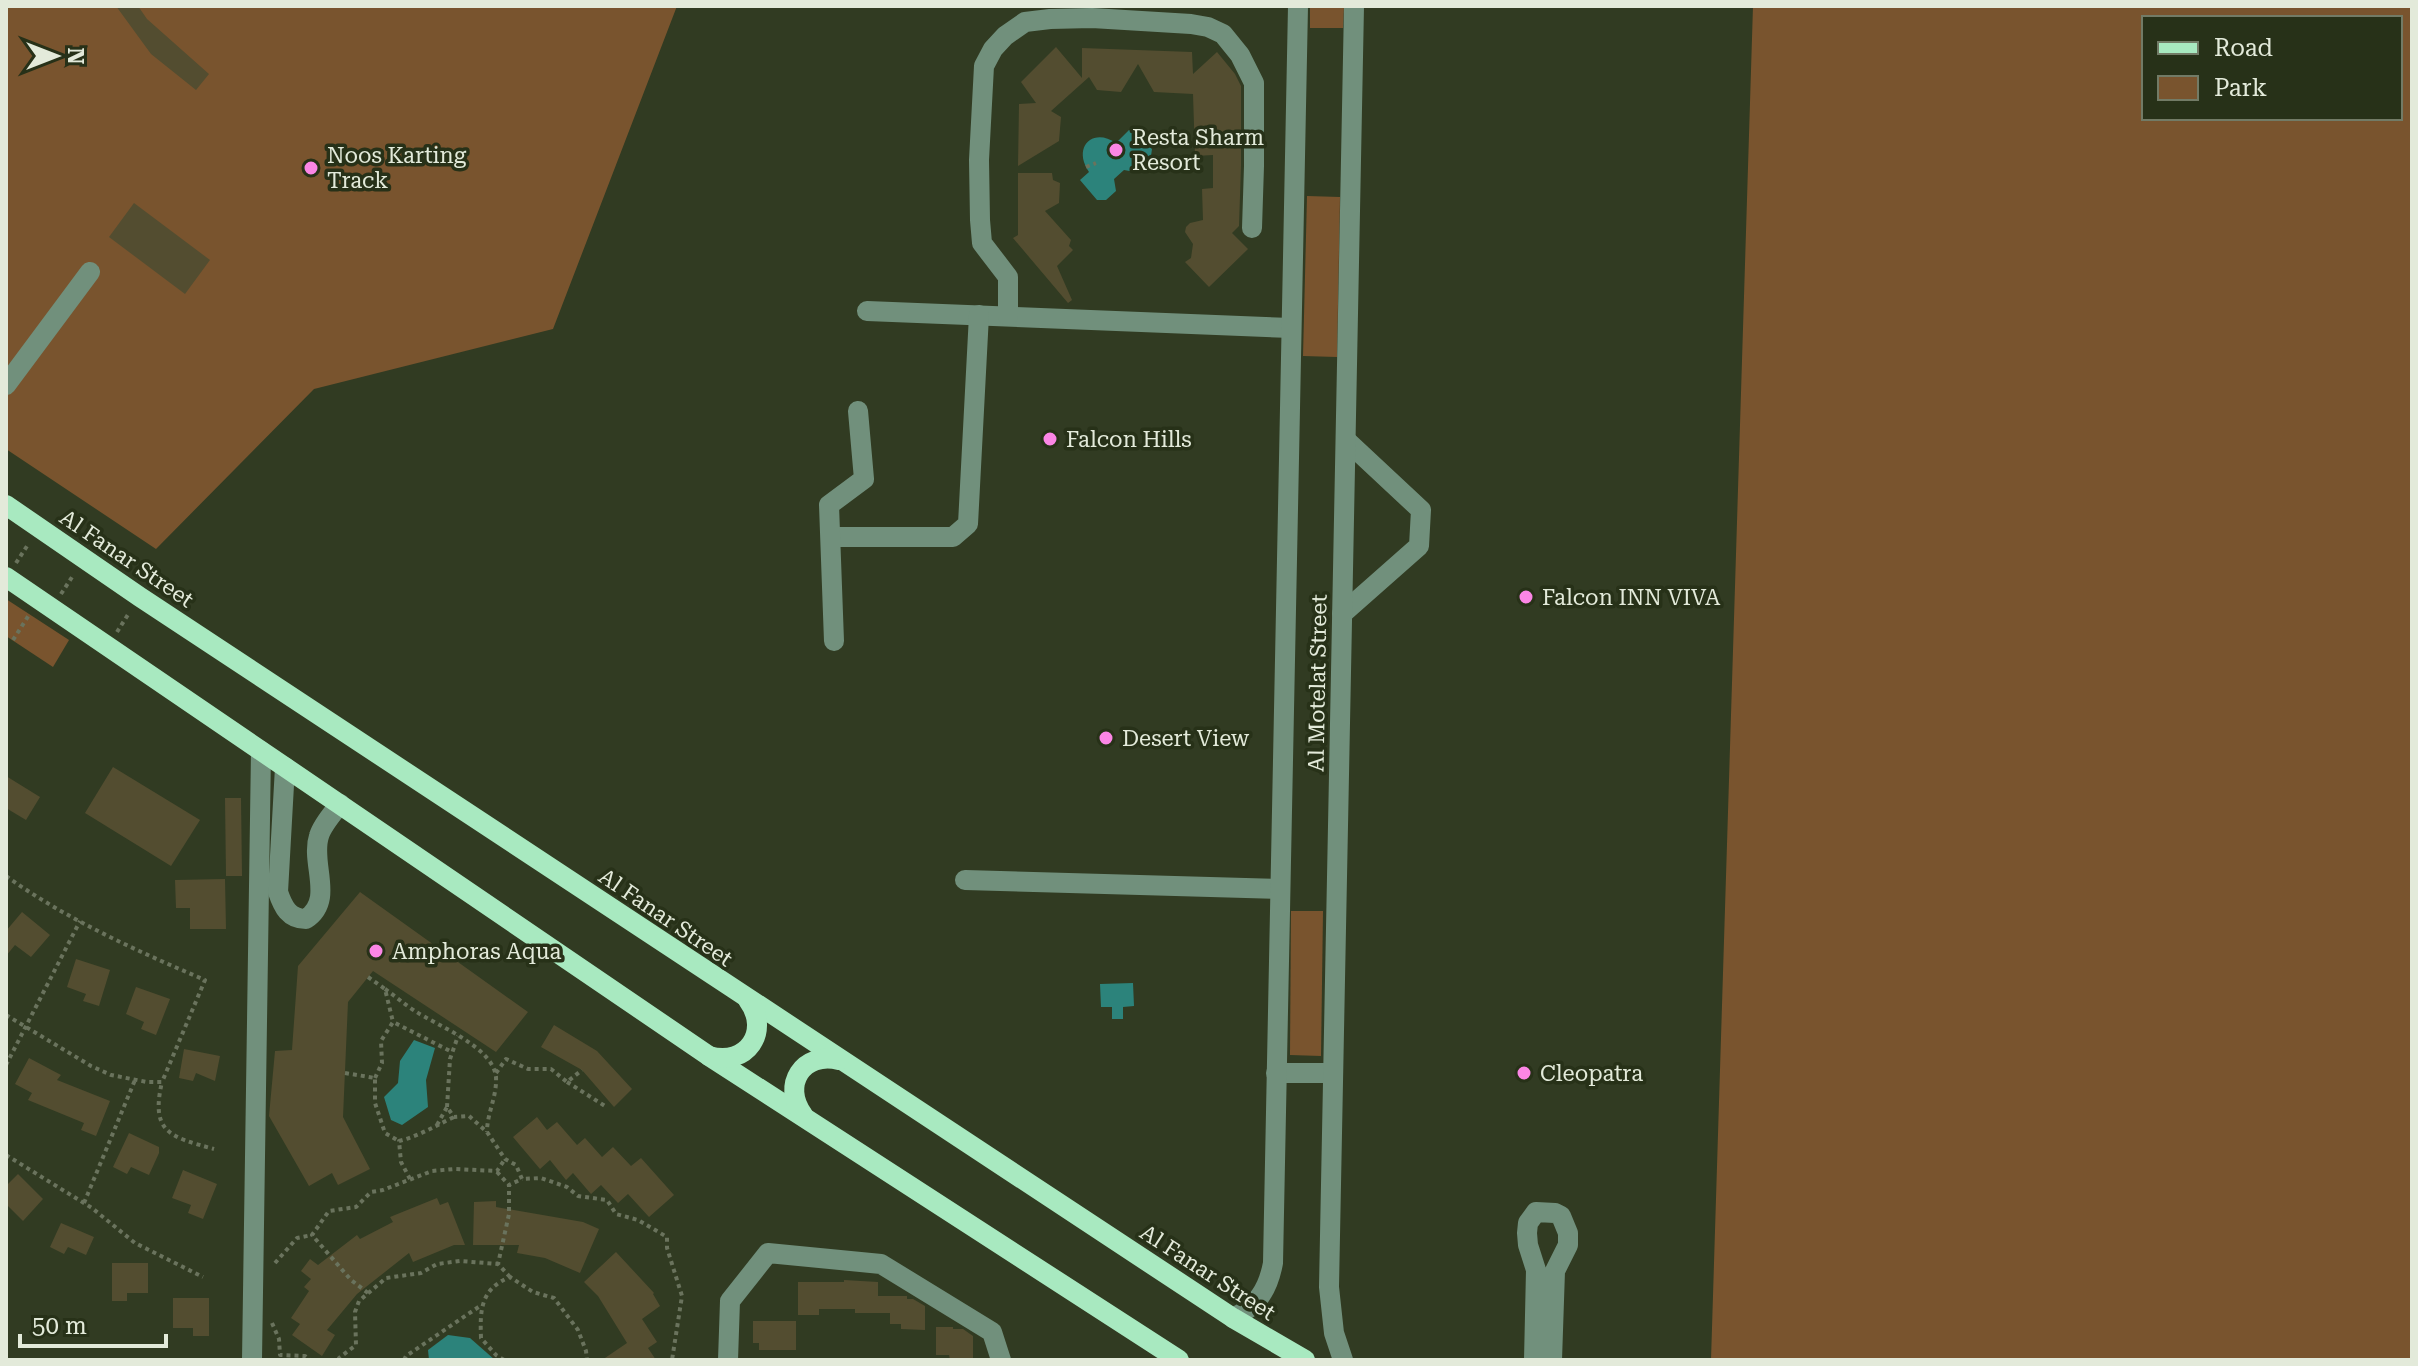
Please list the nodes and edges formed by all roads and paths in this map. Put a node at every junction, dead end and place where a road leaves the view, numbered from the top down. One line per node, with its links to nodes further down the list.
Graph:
1 (1298, 6): 10 (street, Al Motelat Street)
2 (1354, 6): 13 (street, Al Motelat Street)
3 (1096, 163): 4 (path)
4 (1086, 167)
5 (1252, 228): 9 (street)
6 (90, 272): 11 (street)
7 (867, 311): 8 (street)
8 (979, 315): 9 (street); 16 (street)
9 (1008, 316): 10 (street)
10 (1291, 328): 30 (street, Al Motelat Street)
11 (6, 385)
12 (858, 411): 16 (street)
13 (1346, 440): 21 (street, Al Motelat Street); 21 (street)
14 (6, 505): 15 (main road, Al Fanar Street)
15 (39, 528): 17 (main road, Al Fanar Street); 18 (path)
16 (831, 537): 23 (street)
17 (84, 559): 19 (main road, Al Fanar Street); 20 (path)
18 (6, 577): 20 (main road)
19 (140, 597): 24 (path); 34 (main road, Al Fanar Street)
20 (42, 609): 22 (path); 24 (main road)
21 (1342, 614): 47 (street, Al Motelat Street)
22 (13, 640)
23 (834, 641)
24 (108, 646): 25 (main road)
25 (261, 751): 26 (main road); 76 (street)
26 (285, 767): 27 (main road); 27 (street)
27 (340, 804): 40 (main road)
28 (6, 876): 31 (path)
29 (965, 880): 30 (street)
30 (1280, 889): 46 (street, Al Motelat Street)
31 (80, 920): 37 (path); 50 (path)
32 (368, 977): 33 (path)
33 (385, 989): 36 (path); 38 (path)
34 (748, 1000): 40 (main road); 41 (main road, Al Fanar Street)
35 (6, 1015): 37 (path)
36 (393, 1022): 39 (path); 48 (path)
37 (27, 1028): 42 (path); 49 (path)
38 (458, 1036): 39 (path); 45 (path)
39 (452, 1052): 53 (path)
40 (709, 1056): 54 (main road)
41 (839, 1060): 54 (main road); 75 (main road, Al Fanar Street)
42 (6, 1065)
43 (582, 1070): 51 (path)
44 (345, 1073): 48 (path)
45 (496, 1073): 51 (path); 57 (path)
46 (1276, 1073): 47 (street); 75 (street, Al Motelat Street)
47 (1333, 1073): 87 (street, Al Motelat Street)
48 (375, 1078): 58 (path)
49 (135, 1080): 50 (path); 66 (path)
50 (162, 1082): 59 (path)
51 (567, 1082): 52 (path)
52 (605, 1106)
53 (447, 1107): 55 (path); 56 (path)
54 (803, 1115): 85 (main road)
55 (454, 1117): 56 (path); 57 (path)
56 (437, 1125): 58 (path)
57 (487, 1132): 61 (path)
58 (399, 1141): 63 (path)
59 (214, 1149)
60 (6, 1155): 66 (path)
61 (505, 1159): 62 (path); 64 (path)
62 (497, 1171): 63 (path); 65 (path)
63 (410, 1179): 67 (path)
64 (522, 1179): 65 (path); 82 (path)
65 (509, 1185): 68 (path)
66 (84, 1203): 70 (path)
67 (312, 1235): 69 (path); 72 (path)
68 (498, 1264): 71 (path); 72 (path)
69 (273, 1273)
70 (203, 1277)
71 (510, 1277): 73 (path); 81 (path)
72 (368, 1293): 78 (path)
73 (481, 1305): 79 (path); 80 (path)
74 (272, 1312): 77 (path)
75 (1233, 1318): 86 (main road, Al Fanar Street)
76 (252, 1360)
77 (310, 1360)
78 (339, 1360)
79 (404, 1360)
80 (504, 1360)
81 (587, 1360)
82 (672, 1360)
83 (728, 1360): 84 (street)
84 (1001, 1360)
85 (1179, 1360)
86 (1305, 1360)
87 (1343, 1360)
88 (1534, 1360): 89 (street)
89 (1552, 1360)

